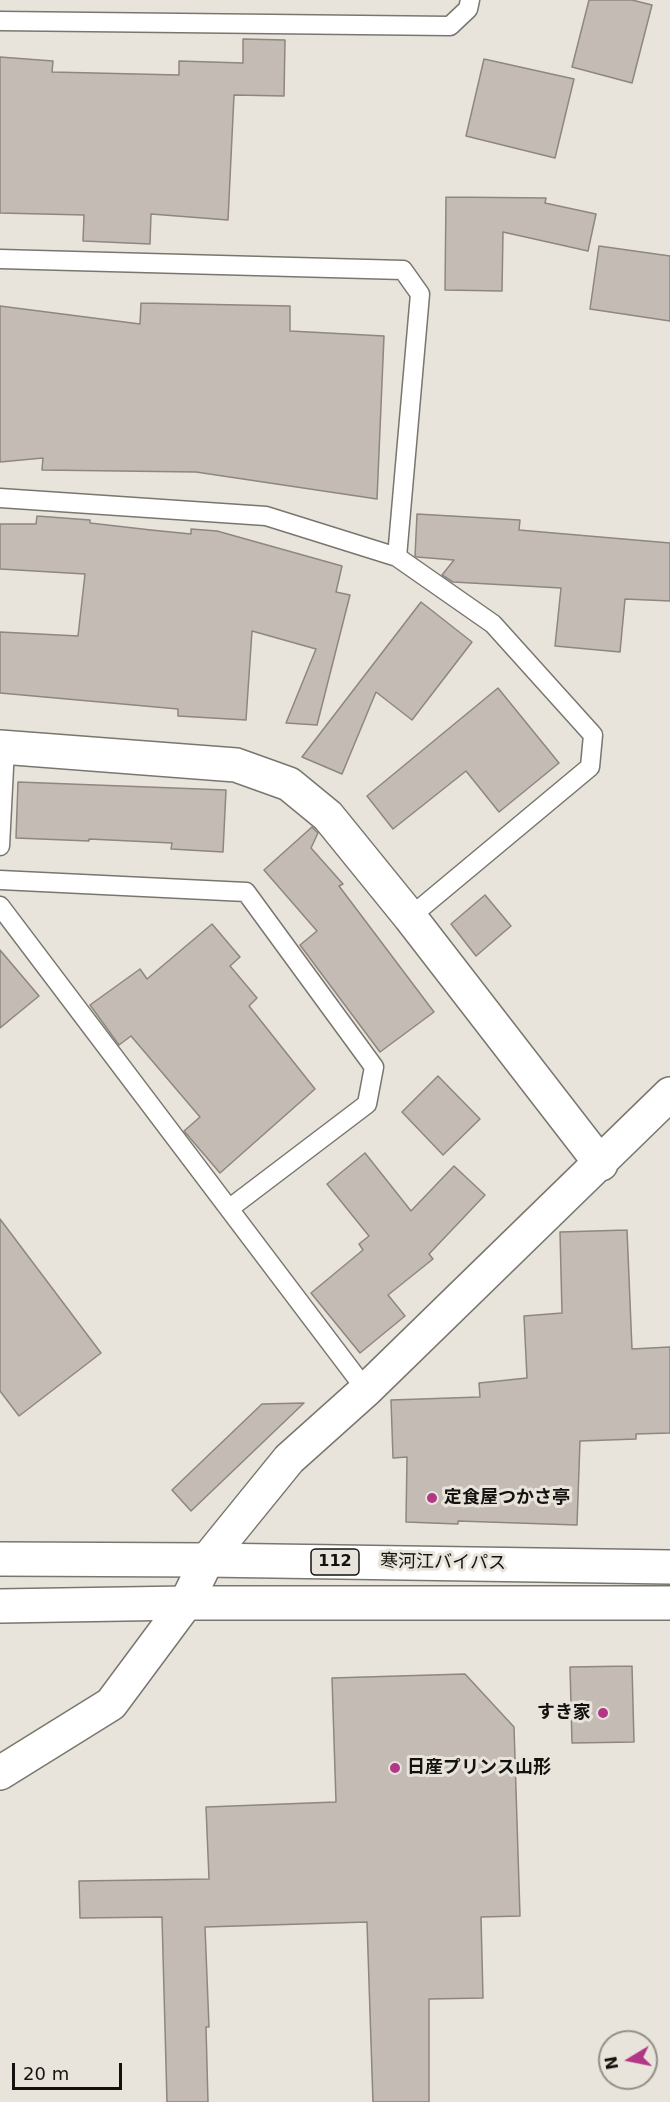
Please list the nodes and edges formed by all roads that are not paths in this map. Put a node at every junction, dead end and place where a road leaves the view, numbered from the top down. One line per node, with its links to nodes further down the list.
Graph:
1 (470, 0): 2 (lane)
2 (0, 21)
3 (0, 259): 5 (lane)
4 (0, 498): 5 (lane)
5 (397, 557): 10 (lane)
6 (2, 747): 7 (lane); 10 (main road)
7 (0, 846)
8 (0, 880): 13 (lane)
9 (0, 906): 13 (lane)
10 (410, 917): 12 (main road)
11 (670, 1094): 12 (main road)
12 (601, 1164): 14 (main road)
13 (230, 1208): 14 (lane)
14 (366, 1390): 16 (main road)
15 (0, 1559): 16 (main road, 寒河江バイパス / 112)
16 (207, 1560): 17 (main road, 寒河江バイパス / 112); 18 (main road)
17 (670, 1567)
18 (186, 1603): 19 (main road); 20 (main road); 21 (main road)
19 (670, 1603)
20 (0, 1606)
21 (0, 1773)

